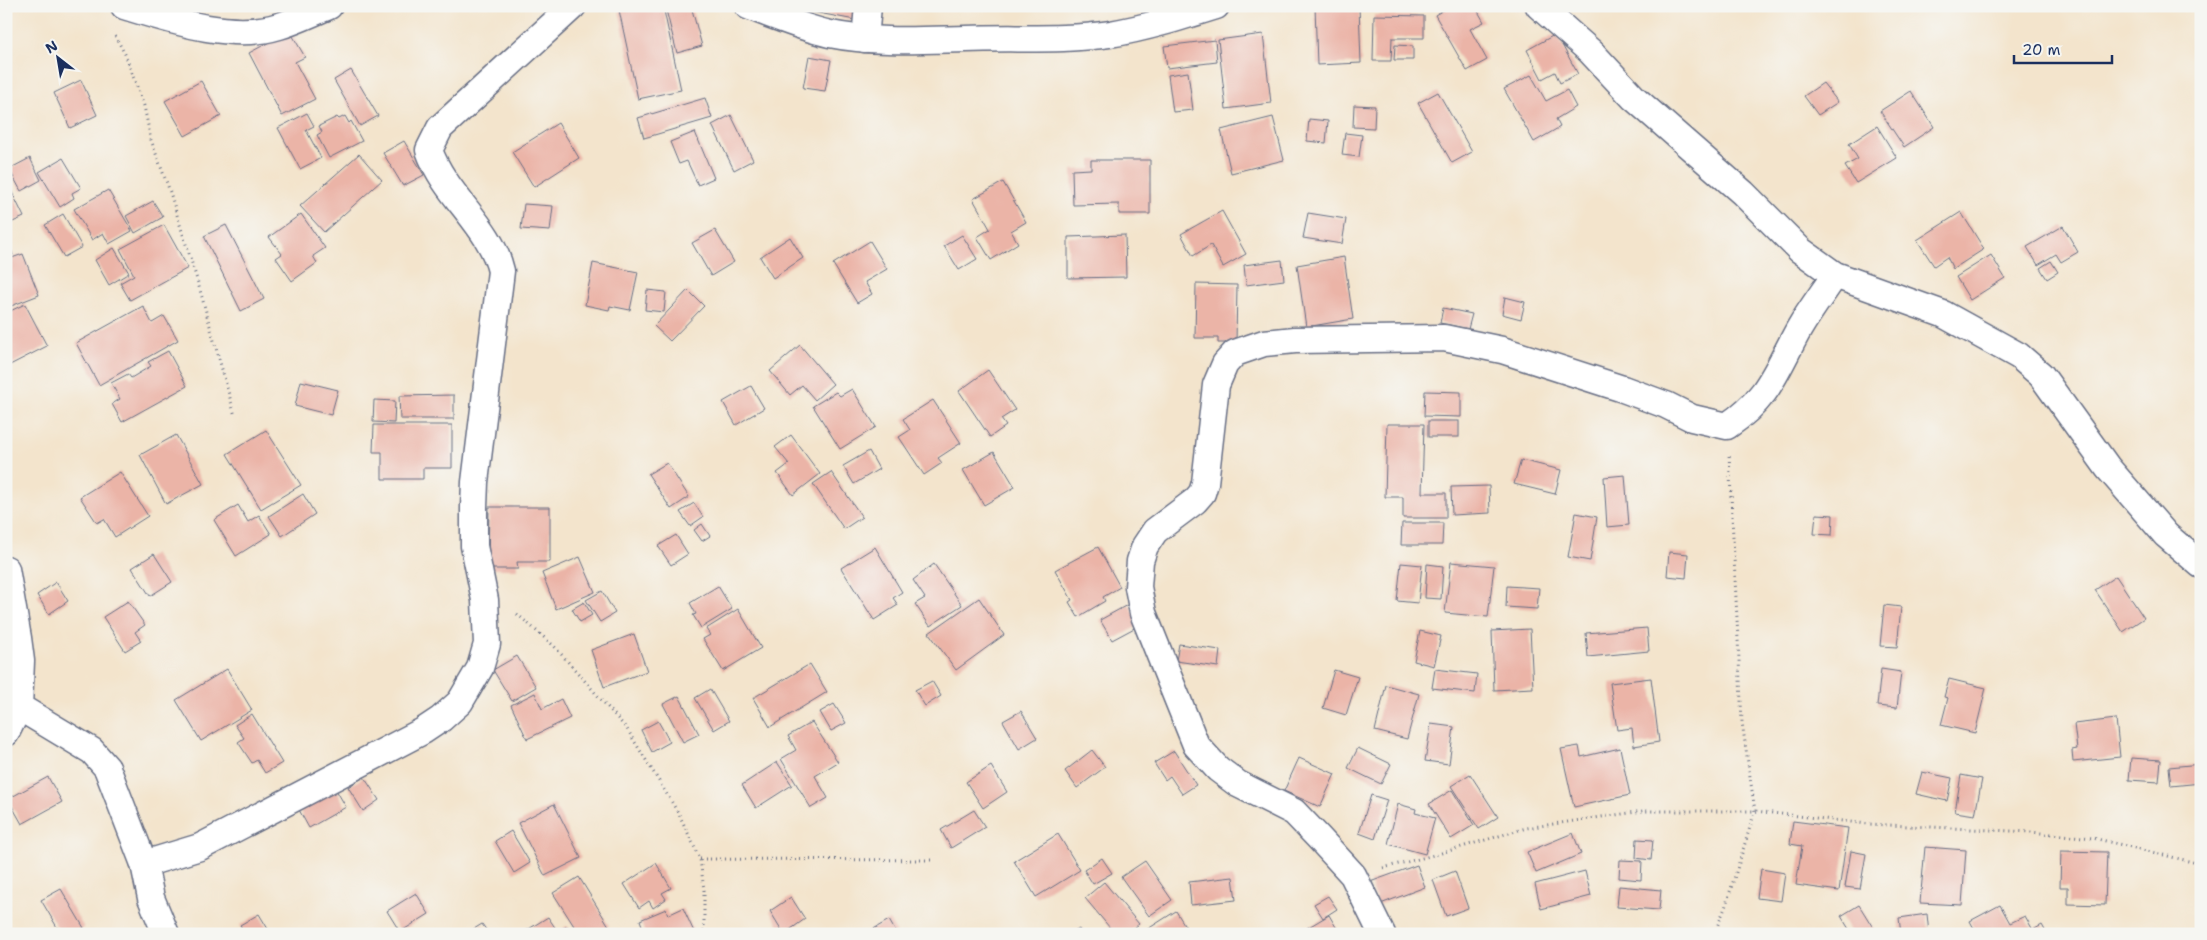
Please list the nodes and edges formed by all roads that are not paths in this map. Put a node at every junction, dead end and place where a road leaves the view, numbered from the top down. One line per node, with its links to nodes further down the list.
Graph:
1 (124, 6): 2 (street)
2 (329, 6)
3 (573, 6): 15 (street)
4 (748, 6): 9 (street)
5 (868, 6): 9 (street)
6 (1216, 6): 8 (street)
7 (1539, 6): 10 (street)
8 (1166, 14): 9 (street)
9 (865, 39)
10 (1835, 275): 11 (street); 17 (street)
11 (2201, 565)
12 (6, 569): 13 (street)
13 (18, 707): 14 (street); 15 (street)
14 (6, 733)
15 (144, 864): 16 (street)
16 (166, 934)
17 (1382, 934)

